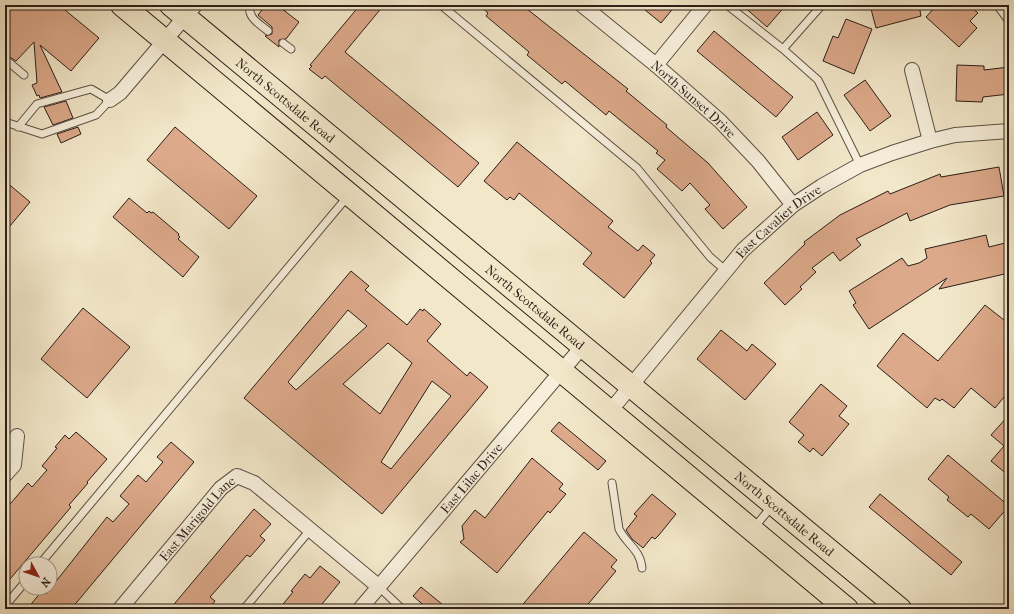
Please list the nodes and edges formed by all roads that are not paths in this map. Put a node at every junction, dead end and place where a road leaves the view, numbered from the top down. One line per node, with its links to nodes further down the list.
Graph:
1 (122, 5): 12 (main road)
2 (441, 5): 28 (lane)
3 (582, 5): 17 (street, North Sunset Drive)
4 (705, 5): 17 (street)
5 (727, 5): 15 (lane)
6 (822, 5): 15 (lane)
7 (997, 5): 10 (lane)
8 (251, 7): 11 (lane)
9 (184, 9): 12 (street); 29 (main road, North Scottsdale Road)
10 (1009, 21)
11 (268, 31)
12 (165, 41): 20 (street); 26 (main road)
13 (283, 43): 14 (lane)
14 (291, 49)
15 (783, 49): 25 (lane)
16 (5, 59): 19 (lane)
17 (656, 65): 27 (street, North Sunset Drive)
18 (912, 70): 24 (street)
19 (24, 75)
20 (110, 100): 22 (lane); 22 (lane)
21 (5, 122): 22 (lane)
22 (18, 127)
23 (1009, 131): 24 (street, East Cavalier Drive)
24 (930, 141): 25 (street, East Cavalier Drive)
25 (860, 165): 27 (street, East Cavalier Drive)
26 (349, 194): 30 (main road); 39 (lane)
27 (793, 206): 28 (street, East Cavalier Drive)
28 (726, 270): 31 (street, East Cavalier Drive)
29 (582, 347): 30 (street, East Lilac Drive); 31 (main road, North Scottsdale Road)
30 (562, 371): 32 (main road); 41 (street, East Lilac Drive)
31 (630, 386): 32 (street, East Cavalier Drive); 36 (main road, North Scottsdale Road)
32 (611, 410): 38 (main road)
33 (17, 436): 34 (street)
34 (5, 475)
35 (612, 483): 40 (lane)
36 (774, 504): 38 (lane); 49 (main road, North Scottsdale Road)
37 (310, 530): 41 (street, East Marigold Lane); 44 (street, East Marigold Lane); 45 (lane)
38 (752, 530): 48 (main road)
39 (47, 556)
40 (642, 568)
41 (378, 586): 46 (street, East Lilac Drive); 47 (lane)
42 (18, 591): 43 (lane)
43 (5, 606)
44 (120, 609)
45 (244, 609)
46 (360, 609)
47 (402, 609)
48 (847, 609)
49 (900, 609)

